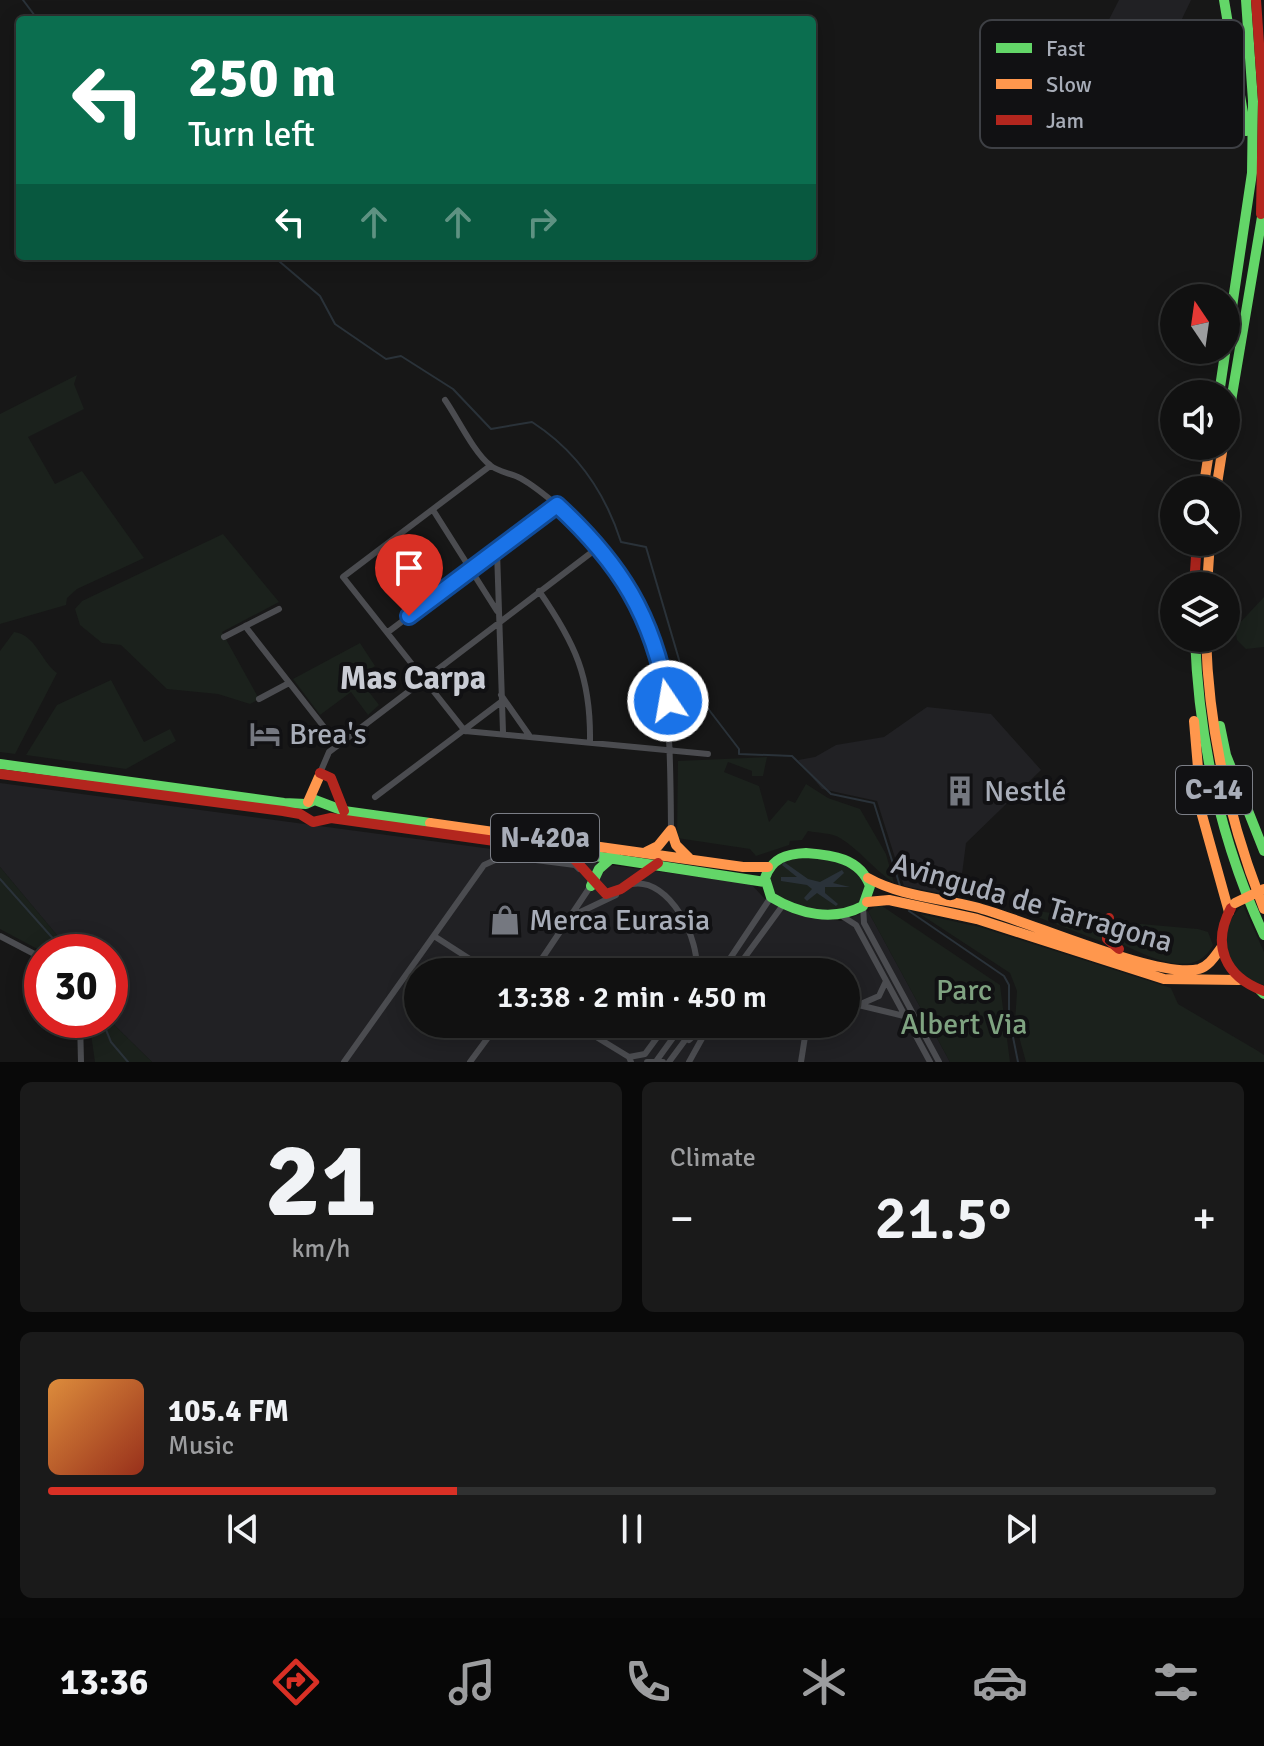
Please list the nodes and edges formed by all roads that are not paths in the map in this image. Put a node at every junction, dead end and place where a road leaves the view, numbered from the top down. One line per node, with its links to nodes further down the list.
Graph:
1 (1224, 0): 4 (main road)
2 (1246, 0): 6 (main road)
3 (1256, 0): 7 (main road)
4 (1228, 20)
5 (1244, 124): 6 (main road)
6 (1249, 188): 8 (main road)
7 (1263, 210): 9 (main road)
8 (1221, 380)
9 (1235, 380)
10 (445, 400): 11 (street)
11 (490, 466): 12 (street); 13 (street)
12 (557, 505): 14 (street); 15 (street)
13 (433, 510): 16 (street); 21 (street)
14 (600, 546): 17 (street); 36 (street)
15 (497, 551): 16 (street); 19 (street)
16 (473, 567): 19 (street); 21 (street)
17 (539, 591): 19 (street); 34 (street)
18 (279, 609): 20 (street)
19 (499, 617): 26 (street); 29 (street)
20 (245, 626): 22 (street); 27 (street)
21 (388, 632): 26 (street)
22 (224, 637)
23 (1193, 652): 64 (main road)
24 (1193, 652): 69 (main road, C-14)
25 (1207, 652): 28 (main road, C-14)
26 (423, 679): 31 (street); 35 (street)
27 (289, 683): 30 (street); 35 (street)
28 (1209, 688): 49 (main road); 65 (main road, C-14)
29 (501, 698): 31 (street); 32 (street); 33 (street)
30 (259, 699)
31 (465, 731): 32 (street); 41 (street)
32 (503, 732): 33 (street)
33 (529, 735): 34 (street)
34 (590, 742): 36 (street)
35 (338, 745): 40 (street)
36 (670, 749): 37 (street); 47 (street)
37 (708, 754)
38 (0, 764): 42 (main road, N-420a)
39 (0, 774): 45 (main road, N-420a)
40 (319, 775): 42 (main road); 43 (main road); 44 (main road)
41 (375, 797)
42 (307, 803): 43 (main road, N-420a); 45 (main road)
43 (322, 804): 44 (main road, N-420a); 46 (main road)
44 (344, 811): 50 (main road, N-420a)
45 (305, 817): 46 (main road, N-420a)
46 (321, 820): 48 (main road, N-420a)
47 (671, 830): 50 (main road); 52 (main road)
48 (566, 850): 51 (main road, N-420a); 57 (main road, N-420a)
49 (1264, 851)
50 (645, 852): 51 (main road, N-420a); 52 (main road, N-420a)
51 (610, 856): 53 (main road, N-420a); 57 (main road, N-420a)
52 (689, 858): 54 (main road, N-420a)
53 (658, 863): 56 (main road, N-420a); 58 (main road, N-420a)
54 (768, 867): 55 (main road, N-420a); 56 (main road)
55 (868, 878): 62 (main road); 81 (main road, Avinguda de Tarragona / N-420a)
56 (765, 882): 61 (main road)
57 (591, 883): 60 (main road, N-420a); 67 (street); 71 (street)
58 (629, 885): 60 (main road, N-420a); 77 (street)
59 (1264, 889): 64 (main road, bridge)
60 (617, 894): 67 (street)
61 (771, 897): 63 (main road); 78 (street)
62 (865, 904): 66 (main road); 82 (main road, Avinguda de Tarragona); 107 (street)
63 (783, 905): 66 (main road); 74 (street)
64 (1232, 908): 72 (main road)
65 (1264, 909)
66 (838, 915): 83 (street)
67 (572, 916): 76 (street)
68 (1109, 918): 81 (main road)
69 (1264, 935)
70 (0, 936): 73 (street)
71 (434, 936): 75 (street); 100 (street)
72 (1221, 948): 81 (main road, Avinguda de Tarragona / N-420a); 82 (main road)
73 (24, 949)
74 (748, 952): 79 (street); 80 (street)
75 (468, 958)
76 (543, 958)
77 (695, 958)
78 (730, 958)
79 (744, 958)
80 (748, 958)
81 (1165, 969)
82 (1239, 980): 84 (main road)
83 (886, 981): 85 (street); 86 (street)
84 (1263, 992)
85 (860, 1004): 86 (street)
86 (906, 1017): 106 (street)
87 (80, 1038): 99 (street)
88 (488, 1038): 101 (street)
89 (598, 1038): 97 (street)
90 (657, 1038): 97 (street)
91 (674, 1038): 98 (street)
92 (687, 1038): 96 (street)
93 (692, 1038): 96 (street)
94 (700, 1038): 104 (street)
95 (805, 1038): 105 (street)
96 (680, 1048): 103 (street)
97 (633, 1060)
98 (660, 1061): 102 (street)
99 (81, 1062)
100 (344, 1062)
101 (470, 1062)
102 (647, 1062)
103 (669, 1062)
104 (689, 1062)
105 (801, 1062)
106 (930, 1062)
107 (939, 1062)

